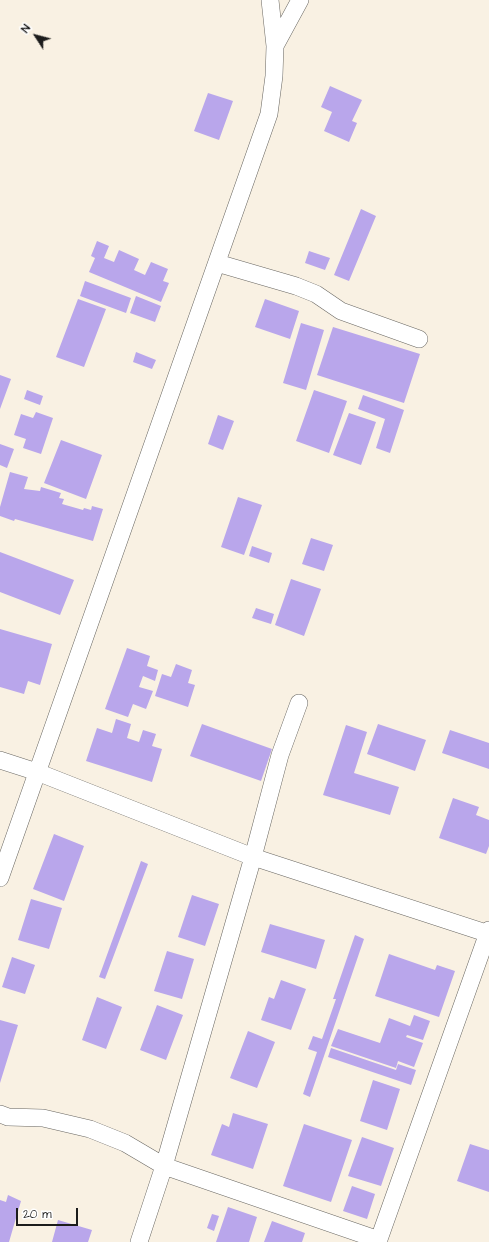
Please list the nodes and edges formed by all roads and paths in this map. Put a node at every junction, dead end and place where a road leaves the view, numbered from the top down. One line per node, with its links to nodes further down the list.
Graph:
1 (270, 0): 3 (street)
2 (300, 0): 3 (street)
3 (276, 46): 4 (street)
4 (217, 263): 5 (street); 8 (street)
5 (419, 340)
6 (299, 703): 9 (street)
7 (0, 760): 8 (street)
8 (38, 772): 9 (street); 10 (street)
9 (253, 857): 11 (street); 13 (street)
10 (0, 878)
11 (488, 933): 14 (street)
12 (0, 1114): 13 (street)
13 (164, 1166): 14 (street); 15 (street)
14 (379, 1241)
15 (139, 1242)

